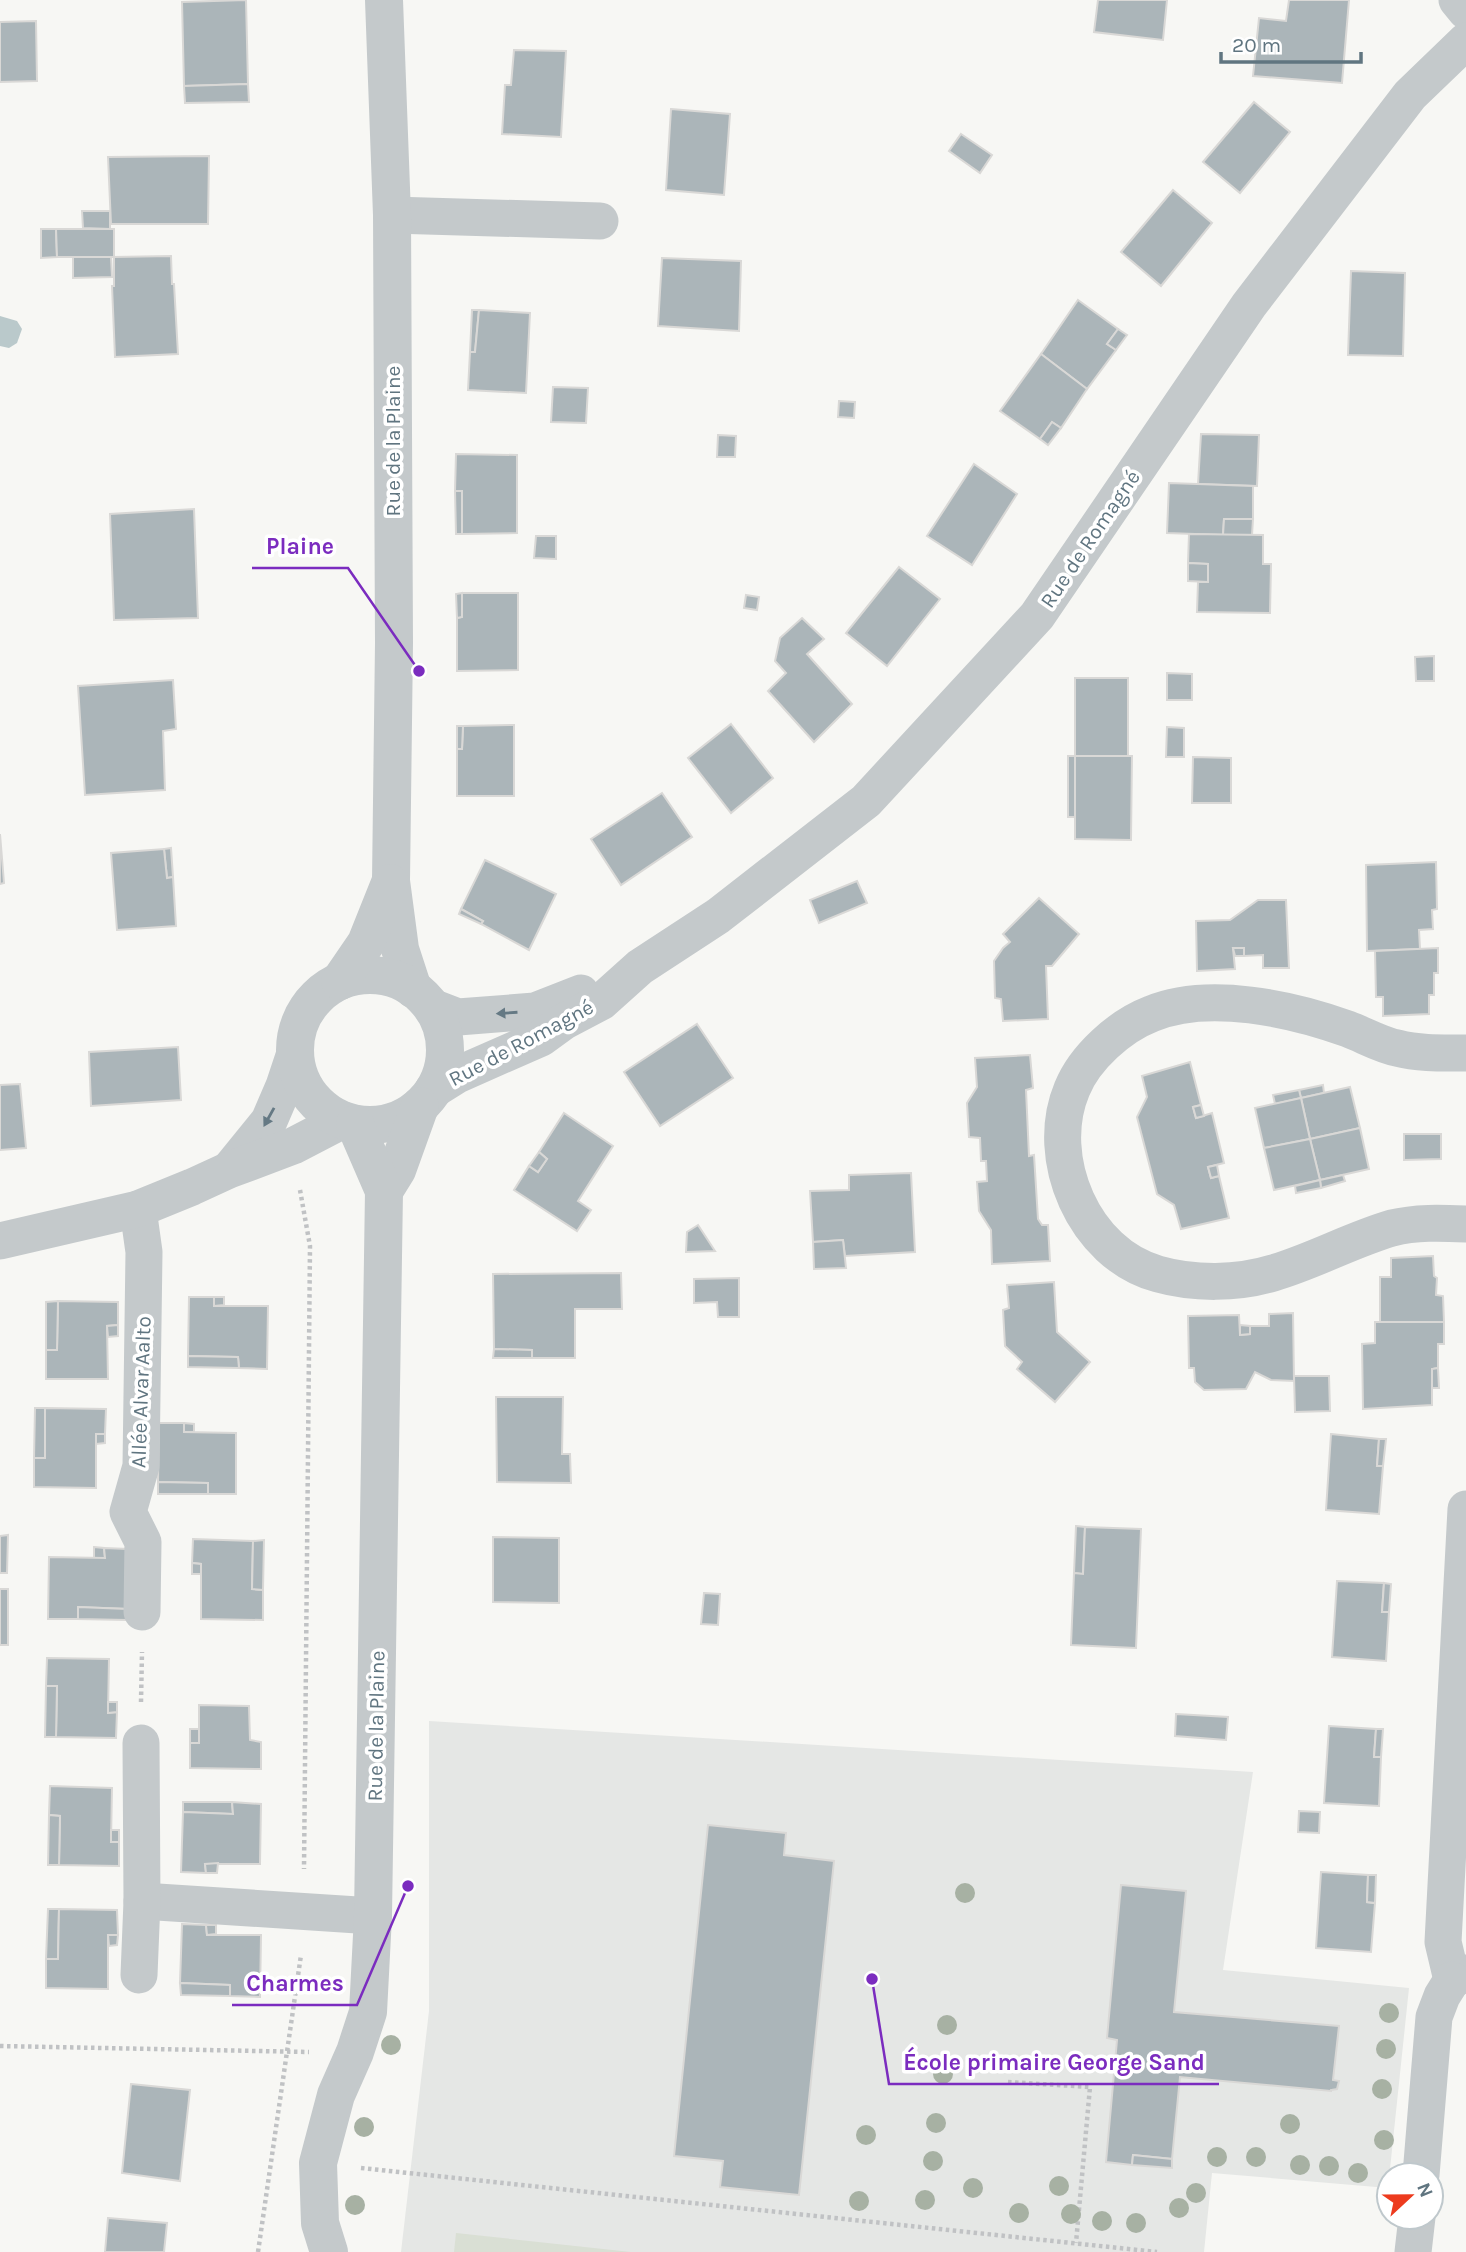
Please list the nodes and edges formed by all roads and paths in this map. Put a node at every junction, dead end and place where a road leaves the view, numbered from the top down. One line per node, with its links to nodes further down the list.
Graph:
1 (384, 0): 5 (street, Rue de la Plaine)
2 (1458, 0): 3 (street)
3 (1466, 11)
4 (1466, 41): 8 (street, Rue de Romagné)
5 (392, 215): 6 (street); 7 (street, Rue de la Plaine)
6 (600, 221)
7 (391, 881): 9 (street, Rue de la Plaine); 10 (street, Rue de la Plaine)
8 (640, 967): 10 (street, Rue de Romagné, one-way to 10); 13 (street, Rue de Romagné)
9 (340, 981): 10 (street); 12 (street)
10 (422, 998): 13 (street)
11 (1466, 1053): 19 (street)
12 (294, 1056): 14 (street); 16 (street, one-way to 16)
13 (427, 1098): 14 (street); 17 (street, Rue de la Plaine)
14 (349, 1122): 15 (street); 17 (street, Rue de la Plaine)
15 (293, 1146): 16 (street); 25 (path)
16 (229, 1170): 18 (street)
17 (384, 1191): 26 (street, Rue de la Plaine)
18 (138, 1209): 20 (street); 22 (street, Allée Alvar Aalto)
19 (1466, 1224)
20 (0, 1241)
21 (1466, 1509): 28 (street)
22 (142, 1612): 23 (path)
23 (141, 1743): 24 (street)
24 (142, 1901): 25 (street); 27 (street)
25 (303, 1911): 26 (street); 30 (path)
26 (373, 1916): 31 (street, Rue de la Plaine)
27 (139, 1975)
28 (1459, 1977): 33 (street)
29 (0, 2046): 30 (path)
30 (286, 2051): 31 (path); 37 (path)
31 (355, 2052): 38 (street, Rue de la Plaine)
32 (1008, 2082): 36 (path)
33 (1422, 2161)
34 (410, 2174): 36 (path)
35 (1415, 2231): 40 (street)
36 (1076, 2243): 39 (path)
37 (258, 2252)
38 (329, 2252)
39 (1156, 2252)
40 (1413, 2252)

